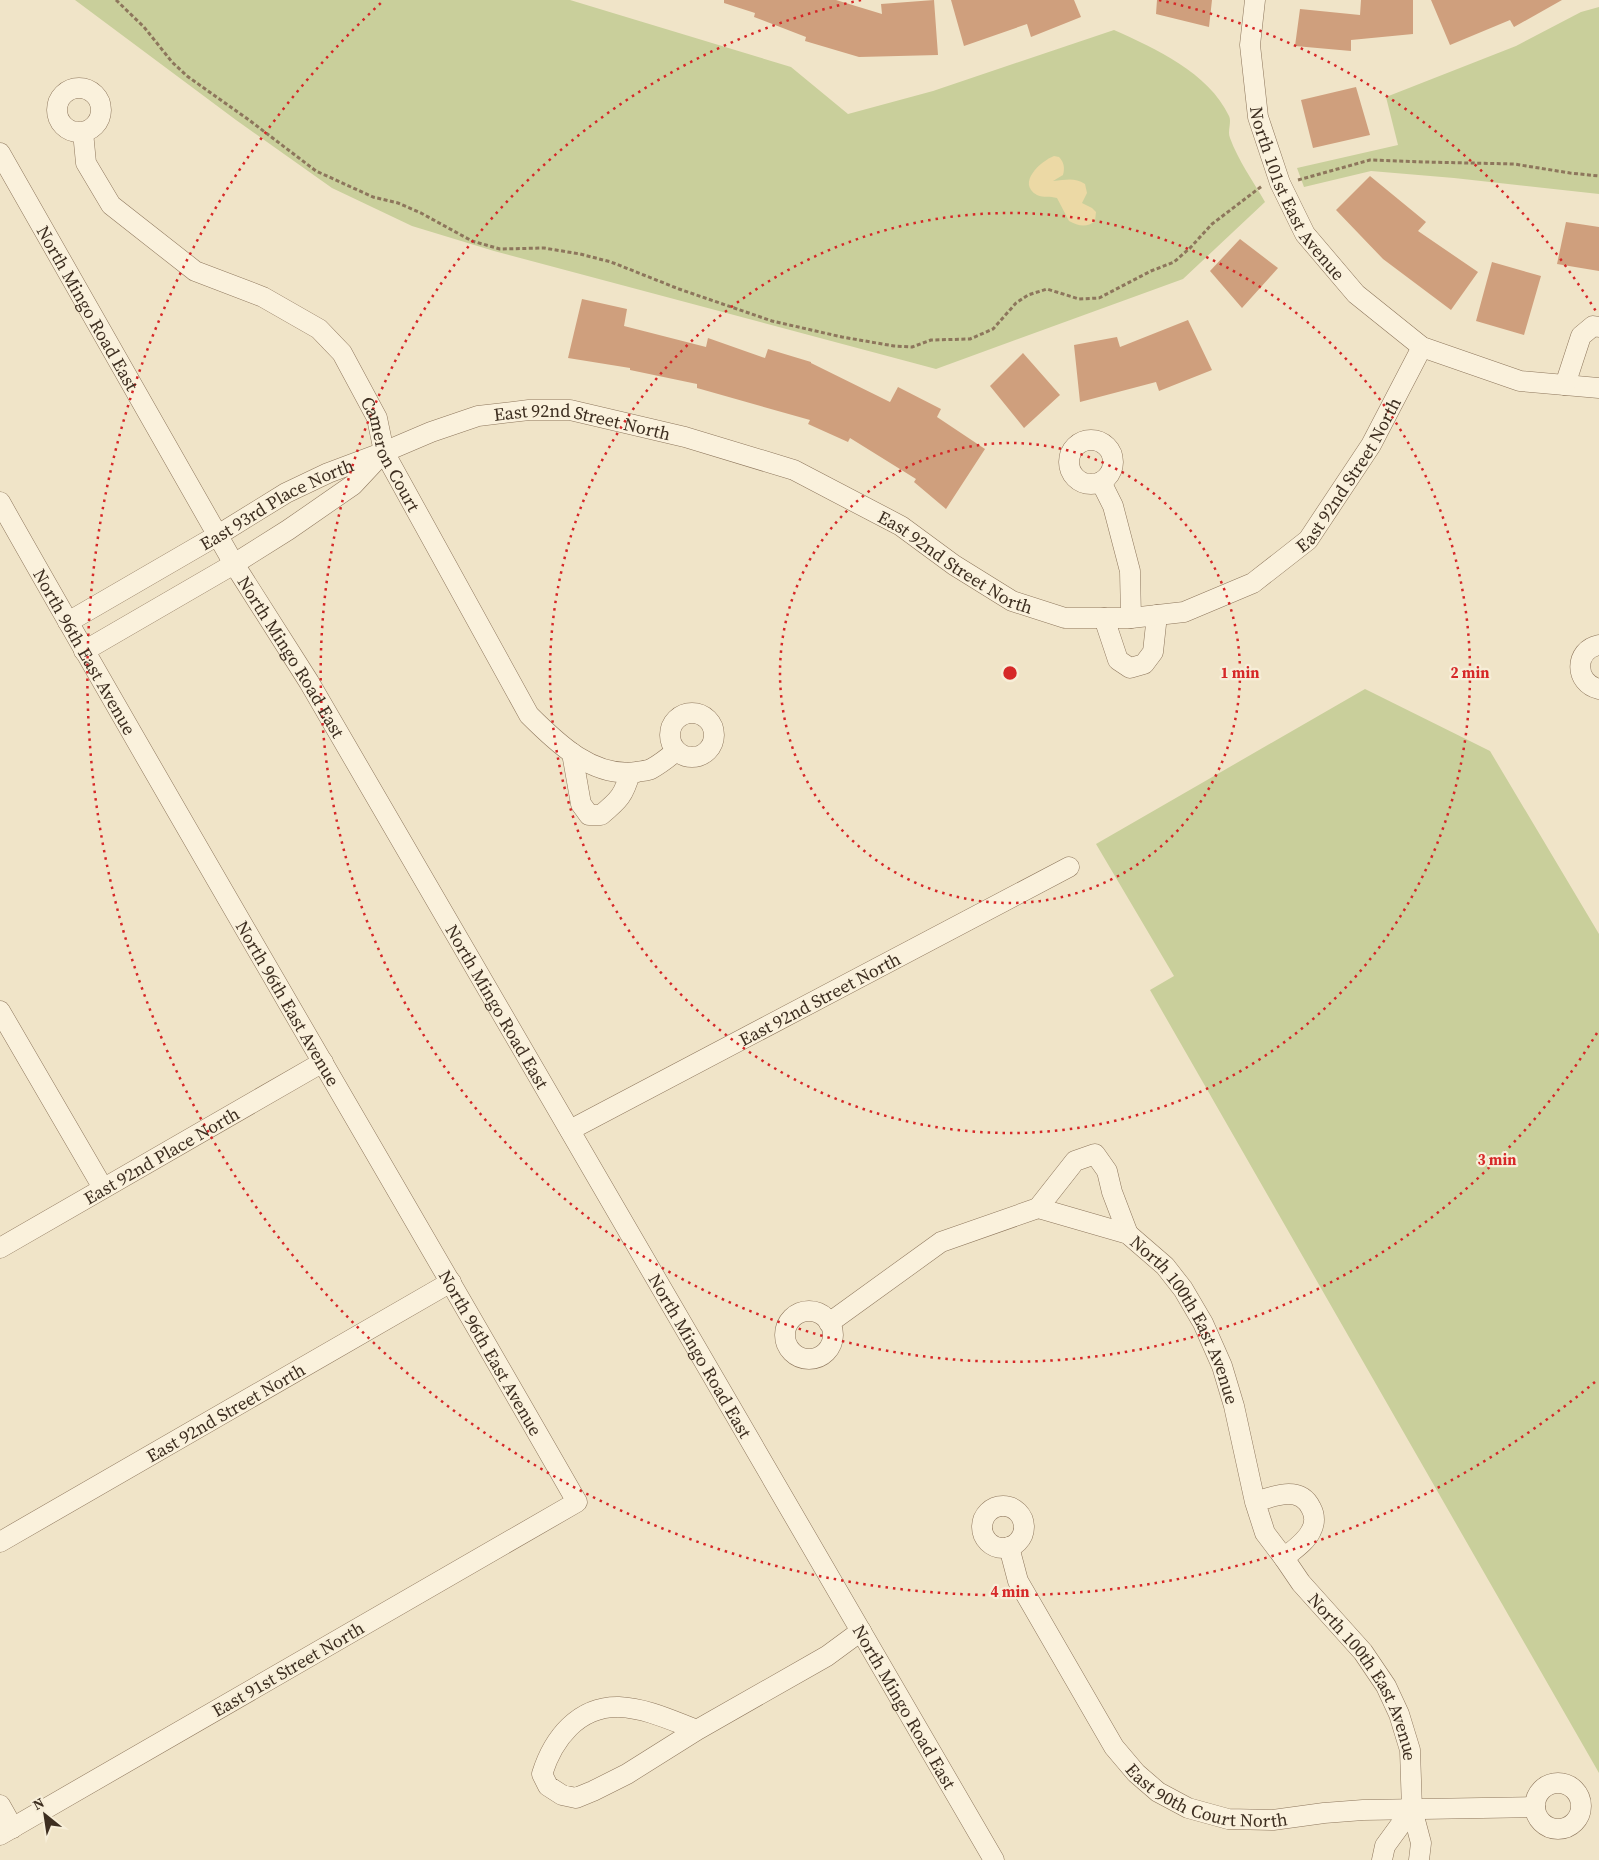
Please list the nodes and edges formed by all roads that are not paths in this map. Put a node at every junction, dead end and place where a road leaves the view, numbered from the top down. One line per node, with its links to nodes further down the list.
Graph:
1 (1255, 0): 5 (street, North 101st East Avenue)
2 (83, 132): 8 (street, Cameron Court)
3 (0, 153): 11 (street, North Mingo Road East)
4 (1599, 327): 6 (street)
5 (1422, 347): 6 (street, North 101st East Avenue); 13 (street, East 92nd Street North)
6 (1565, 385): 7 (street, North 101st East Avenue)
7 (1599, 388)
8 (384, 452): 11 (street, East 93rd Place North); 12 (street, East 93rd Place North); 14 (street, East 92nd Street North); 21 (street, Cameron Court)
9 (1101, 482): 15 (street)
10 (0, 502): 16 (street, North 96th East Avenue)
11 (218, 535): 12 (street, North Mingo Road East); 16 (street, East 93rd Place North)
12 (234, 564): 18 (street, East 93rd Place North); 26 (street, North Mingo Road East)
13 (1157, 615): 14 (street); 15 (street, East 92nd Street North)
14 (1104, 618): 15 (street, East 92nd Street North)
15 (1131, 618)
16 (68, 622): 18 (street, North 96th East Avenue)
17 (1599, 645): 19 (street)
18 (84, 651): 25 (street, North 96th East Avenue)
19 (1599, 689)
20 (676, 750): 22 (street, Cameron Court)
21 (572, 753): 22 (street, Cameron Court); 22 (street)
22 (630, 772)
23 (1070, 867): 26 (street, East 92nd Street North)
24 (0, 1011): 27 (street)
25 (322, 1062): 27 (street, East 92nd Place North); 31 (street, North 96th East Avenue)
26 (570, 1130): 38 (street, North Mingo Road East)
27 (103, 1188): 30 (street, East 92nd Place North)
28 (1038, 1208): 29 (street, North 100th East Avenue); 29 (street); 32 (street)
29 (1128, 1234): 34 (street, North 100th East Avenue)
30 (0, 1248)
31 (451, 1282): 33 (street, North 96th East Avenue); 35 (street, East 92nd Street North)
32 (829, 1323)
33 (577, 1502): 43 (street, East 91st Street North)
34 (1255, 1502): 37 (street, North 100th East Avenue); 37 (street)
35 (0, 1542)
36 (1008, 1547): 42 (street, East 90th Court North)
37 (1284, 1558): 42 (street, North 100th East Avenue)
38 (861, 1631): 39 (street); 44 (street, North Mingo Road East)
39 (697, 1730): 39 (street)
40 (0, 1805): 43 (street)
41 (1535, 1807): 42 (street, East 90th Court North)
42 (1412, 1809): 45 (street); 46 (street, North 100th East Avenue)
43 (7, 1832)
44 (994, 1860)
45 (1382, 1860)
46 (1419, 1860)

